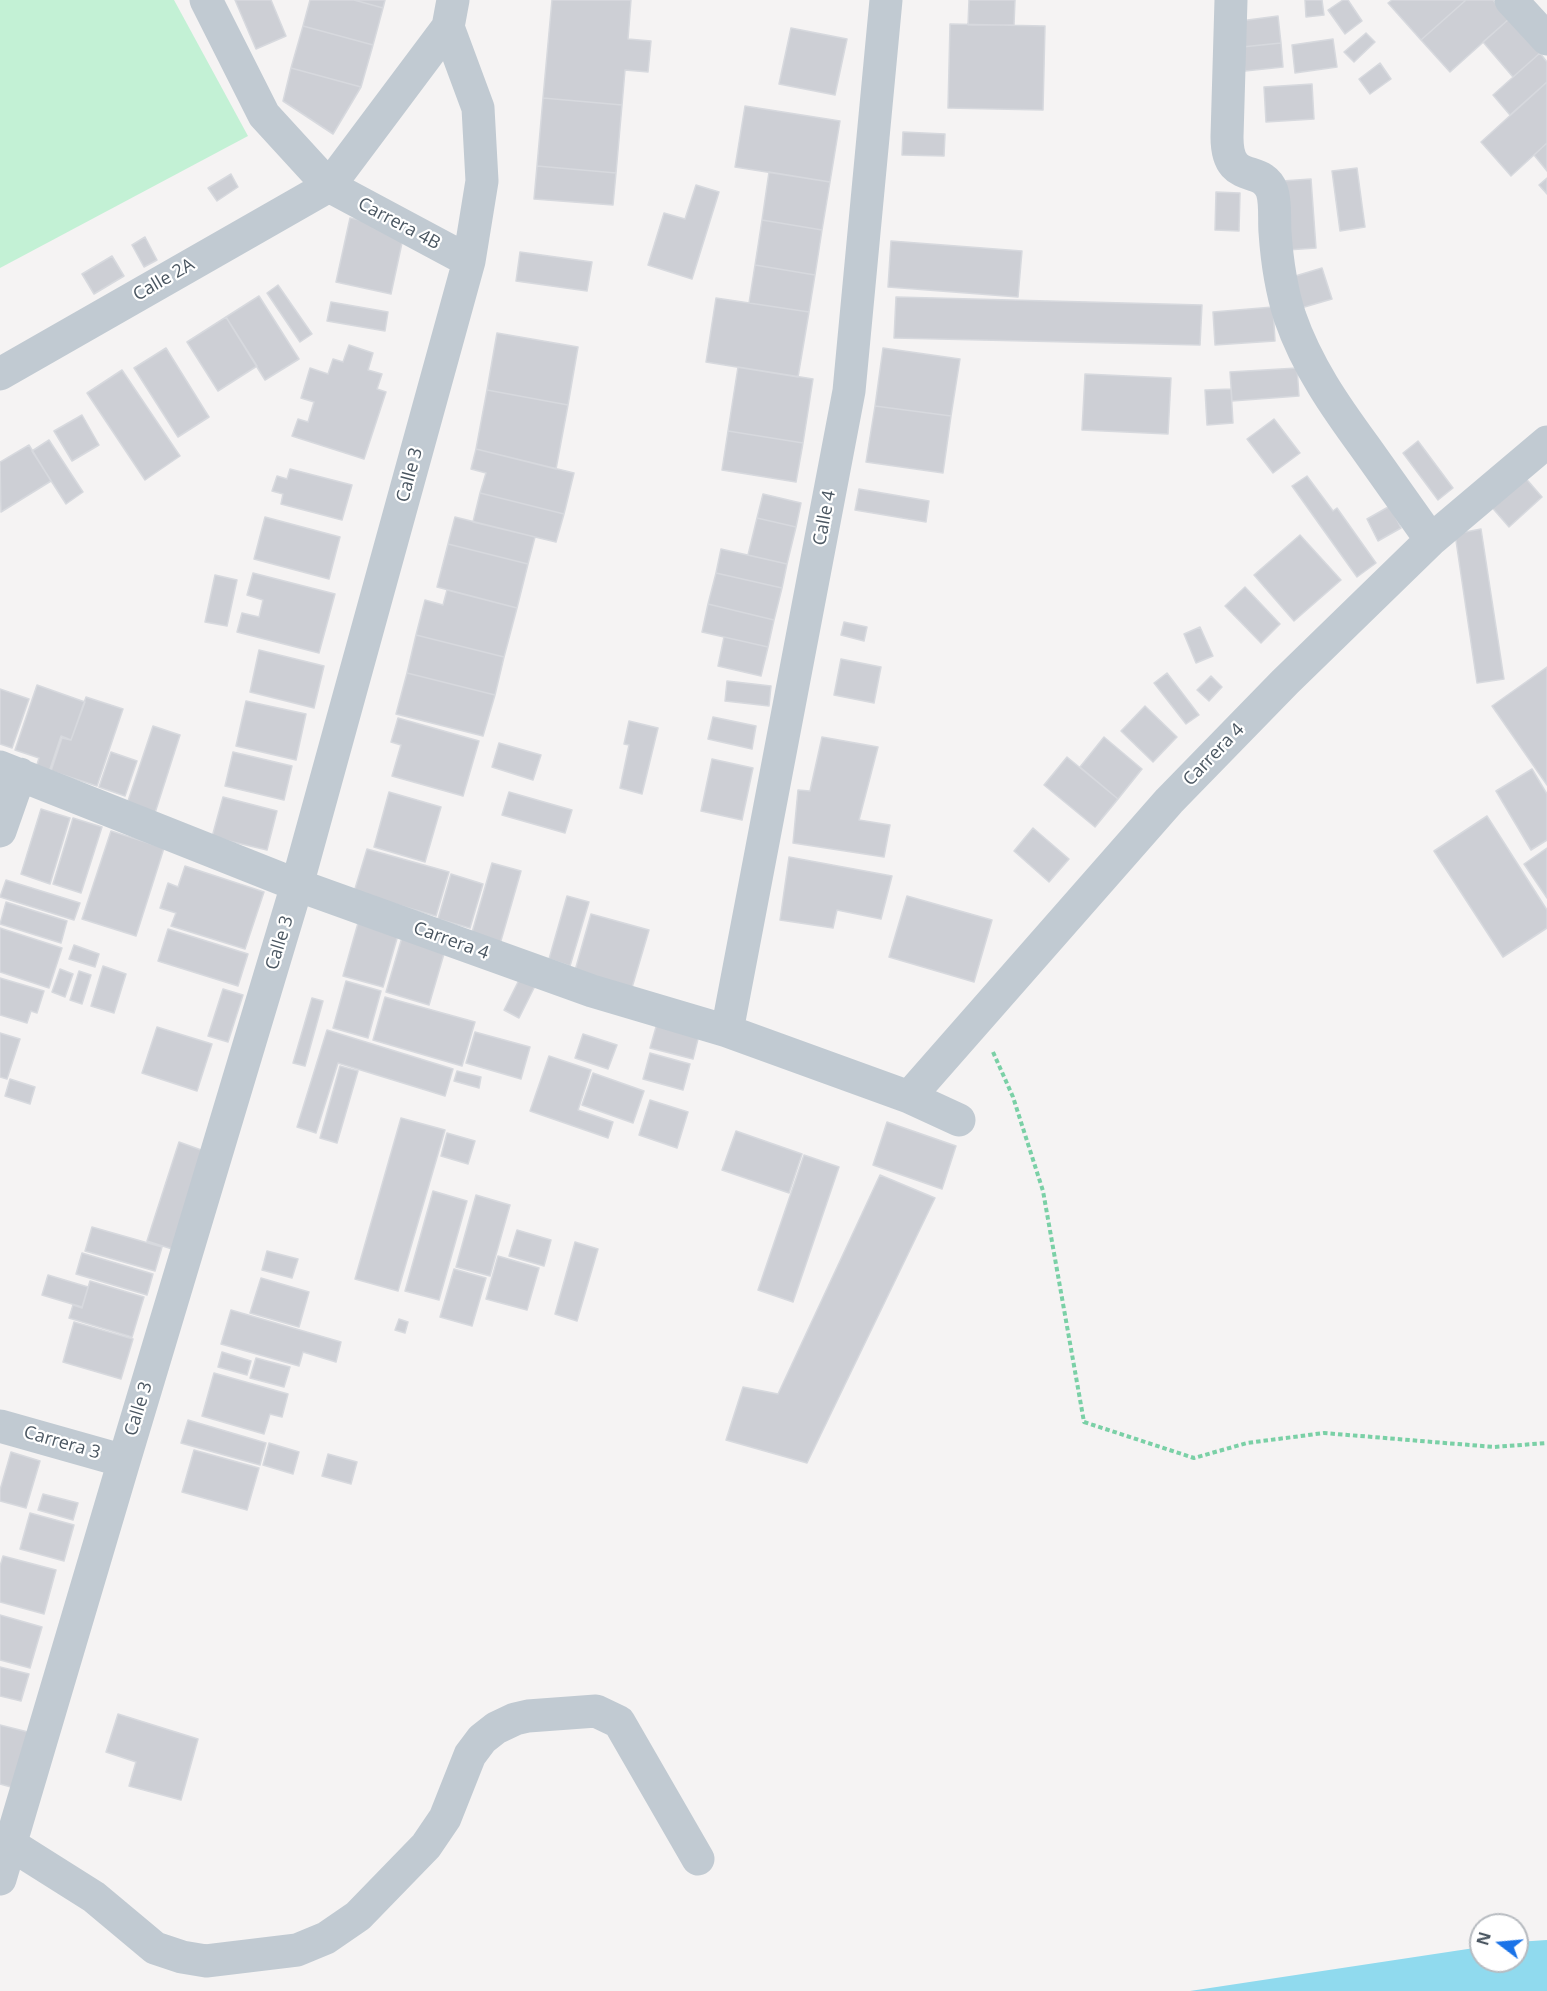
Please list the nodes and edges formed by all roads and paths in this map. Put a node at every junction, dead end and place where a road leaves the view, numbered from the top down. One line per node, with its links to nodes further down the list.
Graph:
1 (207, 0): 7 (street)
2 (886, 0): 16 (street, Calle 4)
3 (1231, 0): 11 (street)
4 (1511, 0): 6 (street)
5 (450, 13): 7 (street, Calle 2A); 8 (street, Calle 3)
6 (1547, 39)
7 (329, 186): 8 (street, Carrera 4B); 9 (street, Calle 2A)
8 (469, 261): 14 (street, Calle 3)
9 (0, 374)
10 (1547, 442): 11 (street, Carrera 4)
11 (1431, 540): 15 (street, Carrera 4)
12 (10, 770): 13 (street); 14 (street, Carrera 4)
13 (0, 831)
14 (297, 885): 16 (street, Carrera 4); 21 (street, Calle 3)
15 (978, 1018): 17 (street, Carrera 4); 20 (path)
16 (727, 1031): 17 (street, Carrera 4)
17 (909, 1097): 18 (street, Carrera 4)
18 (960, 1120)
19 (0, 1426): 21 (street, Carrera 3)
20 (1547, 1443)
21 (124, 1461): 22 (street, Calle 3)
22 (5, 1842): 23 (street); 24 (street, Calle 3)
23 (698, 1859)
24 (0, 1879)

